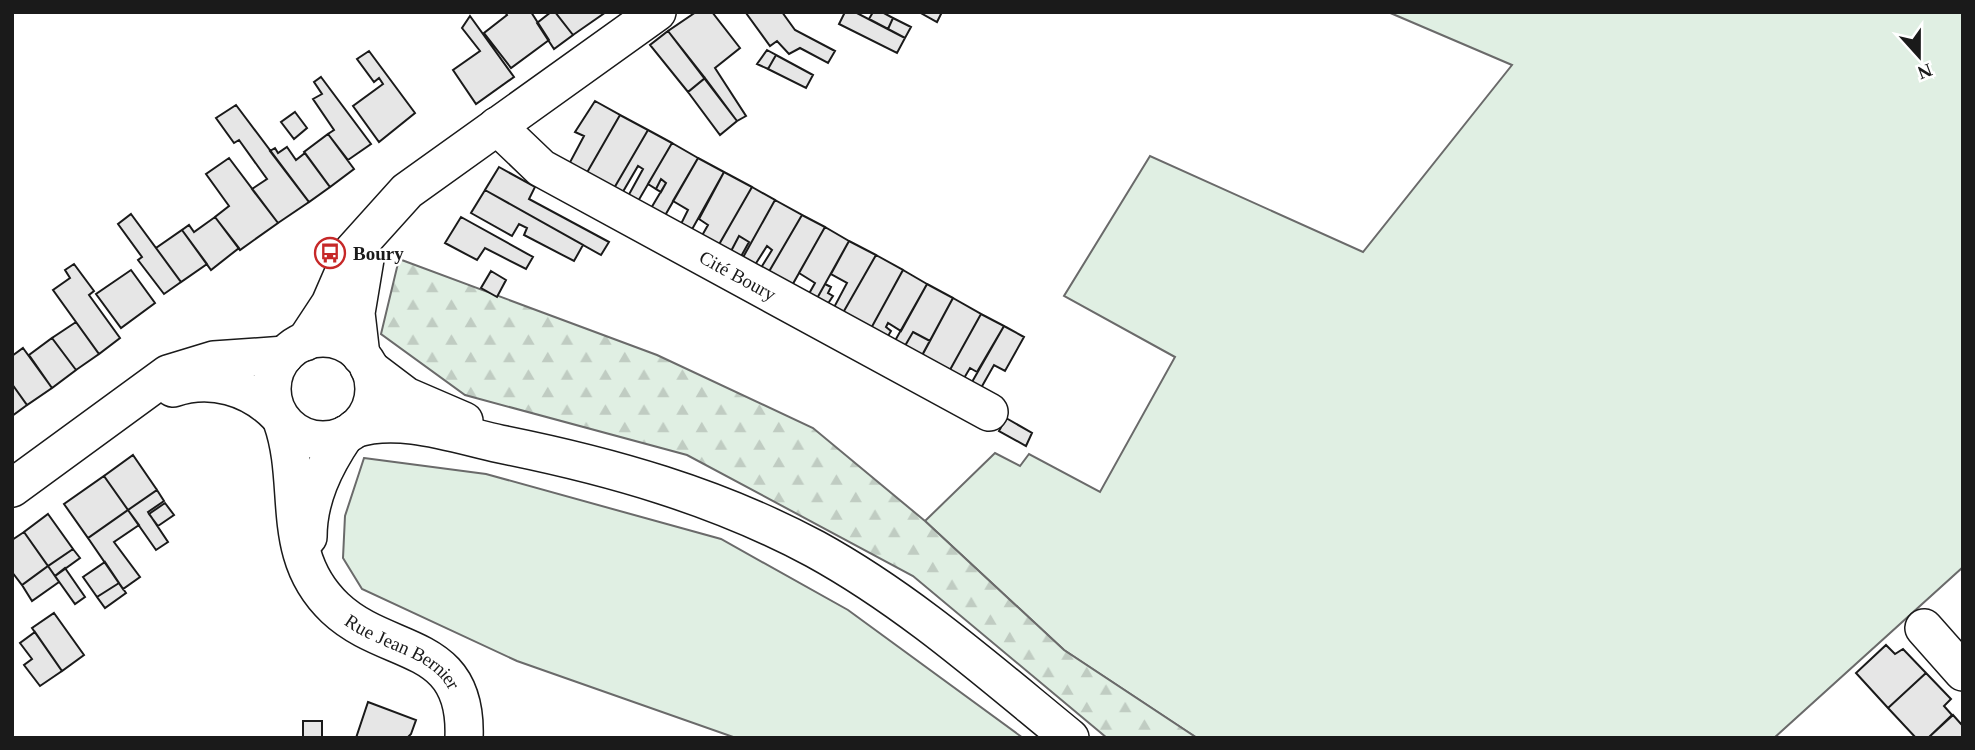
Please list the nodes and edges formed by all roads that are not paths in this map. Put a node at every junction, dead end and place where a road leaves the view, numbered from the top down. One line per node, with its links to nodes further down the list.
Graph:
1 (657, 12): 2 (street)
2 (498, 126): 3 (street); 7 (street, Cité Boury)
3 (385, 213): 4 (street); 5 (street)
4 (295, 349): 5 (street); 6 (street); 8 (street)
5 (365, 362): 9 (street); 10 (street)
6 (116, 412): 8 (street); 11 (street)
7 (989, 412)
8 (280, 418): 9 (street); 12 (street, Rue Jean Bernier)
9 (350, 432): 10 (street); 12 (street)
10 (560, 456): 16 (street)
11 (12, 488)
12 (313, 580): 15 (street, Rue Jean Bernier)
13 (1924, 628): 14 (street)
14 (1963, 672)
15 (464, 738)
16 (1070, 738)

